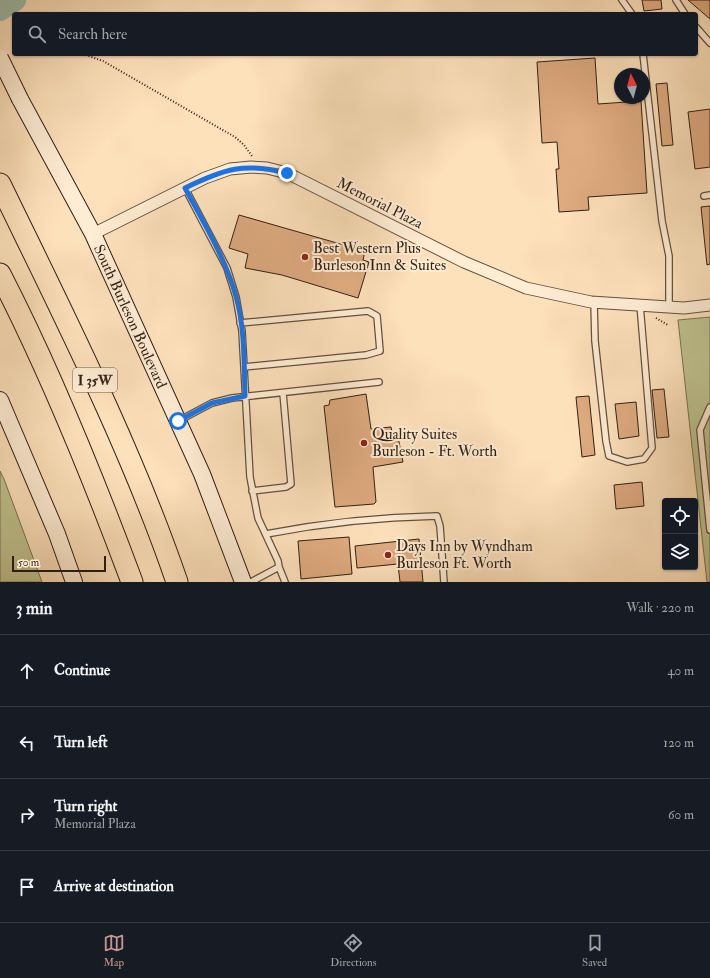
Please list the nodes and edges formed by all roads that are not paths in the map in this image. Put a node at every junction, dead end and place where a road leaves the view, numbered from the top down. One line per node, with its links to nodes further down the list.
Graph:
1 (622, 0): 3 (lane)
2 (676, 0): 4 (lane)
3 (631, 12)
4 (684, 12)
5 (698, 29): 6 (lane)
6 (710, 43)
7 (643, 56): 16 (lane)
8 (0, 58): 11 (main road, South Burleson Boulevard, bridge)
9 (0, 184): 31 (highway, I 35W)
10 (185, 188): 11 (street, Memorial Plaza); 13 (street, Memorial Plaza); 17 (lane)
11 (93, 234): 24 (main road, South Burleson Boulevard)
12 (0, 274): 30 (highway, I 35W)
13 (594, 302): 14 (street, Memorial Plaza); 14 (lane)
14 (640, 305): 16 (street, Memorial Plaza)
15 (710, 305): 16 (street, Memorial Plaza)
16 (669, 307)
17 (240, 323): 18 (lane); 18 (lane)
18 (244, 367): 21 (lane)
19 (379, 382): 20 (lane)
20 (283, 393): 21 (lane); 25 (lane)
21 (245, 396): 24 (lane); 25 (lane)
22 (0, 400): 29 (main road)
23 (710, 407): 26 (lane)
24 (178, 421): 32 (main road, South Burleson Boulevard)
25 (252, 491): 27 (lane)
26 (710, 530)
27 (266, 534): 28 (lane); 35 (lane)
28 (279, 567): 33 (lane); 34 (lane)
29 (74, 582)
30 (132, 582)
31 (177, 582)
32 (243, 582)
33 (251, 582)
34 (285, 582)
35 (444, 582)

